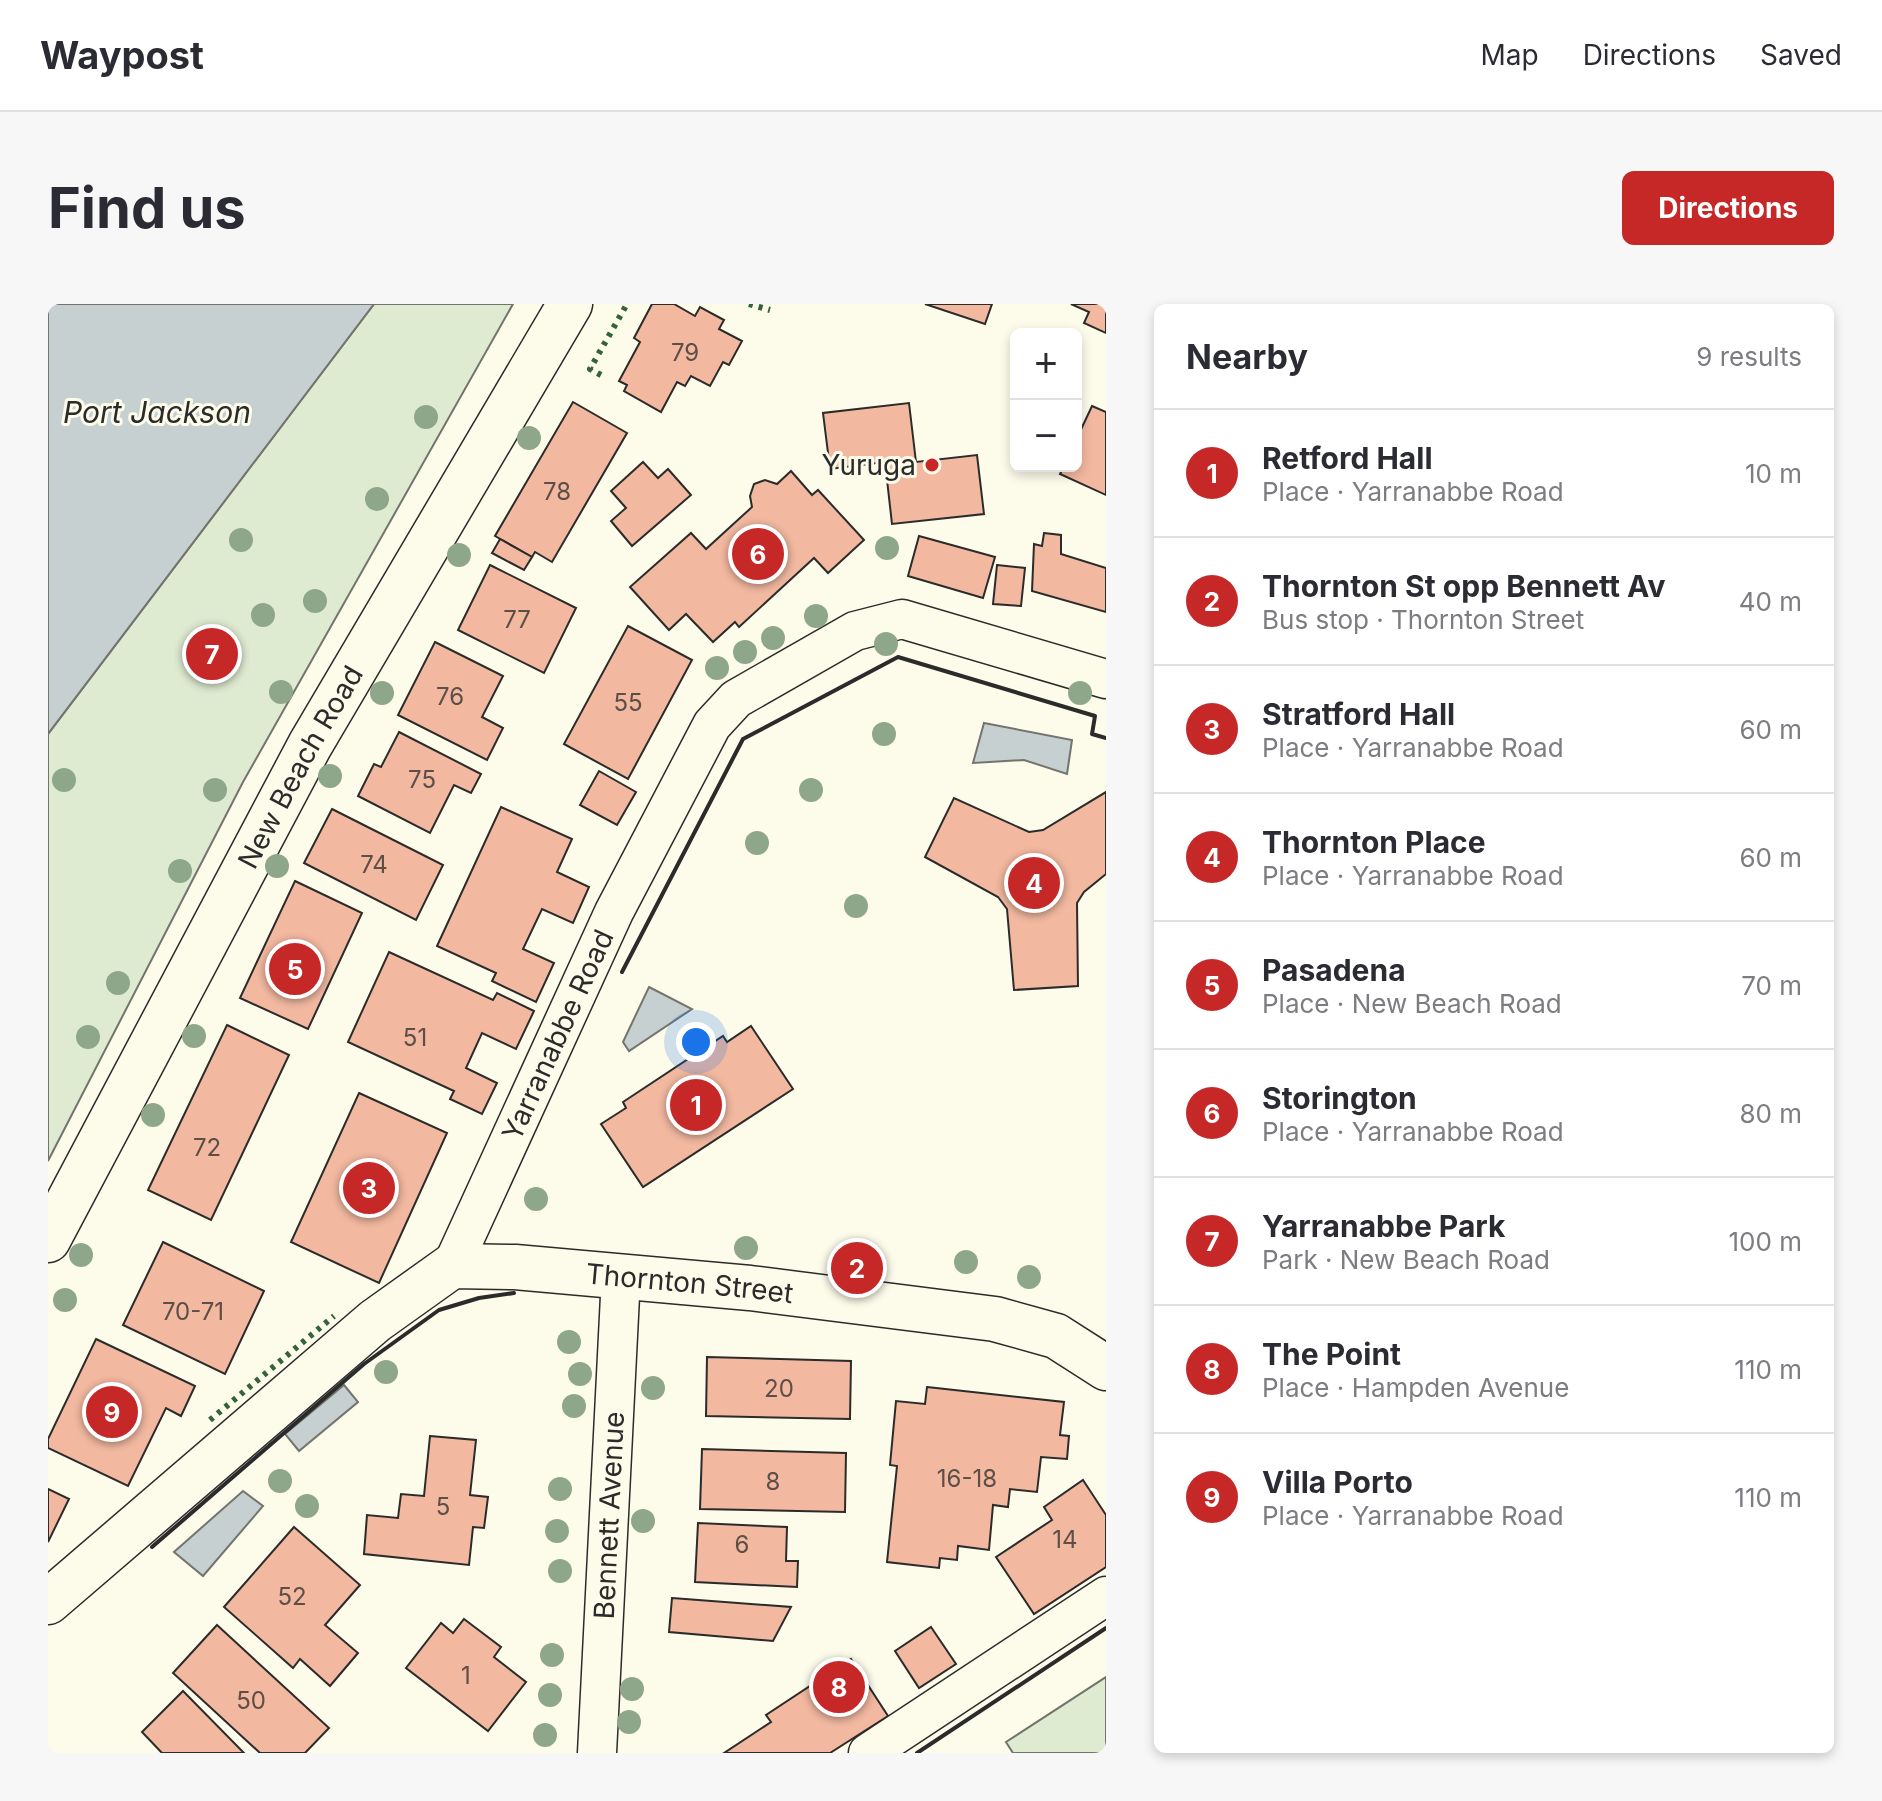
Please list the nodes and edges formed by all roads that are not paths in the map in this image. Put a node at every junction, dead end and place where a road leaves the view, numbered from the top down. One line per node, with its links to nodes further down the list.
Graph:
1 (570, 304): 3 (street, New Beach Road)
2 (1106, 679): 4 (street, Yarranabbe Road)
3 (48, 1240)
4 (452, 1266): 5 (street, Thornton Street); 8 (street, Yarranabbe Road)
5 (621, 1276): 6 (street, Thornton Street); 9 (street, Bennett Avenue)
6 (1106, 1368)
7 (1106, 1596): 10 (street)
8 (48, 1602)
9 (597, 1753)
10 (868, 1753)

